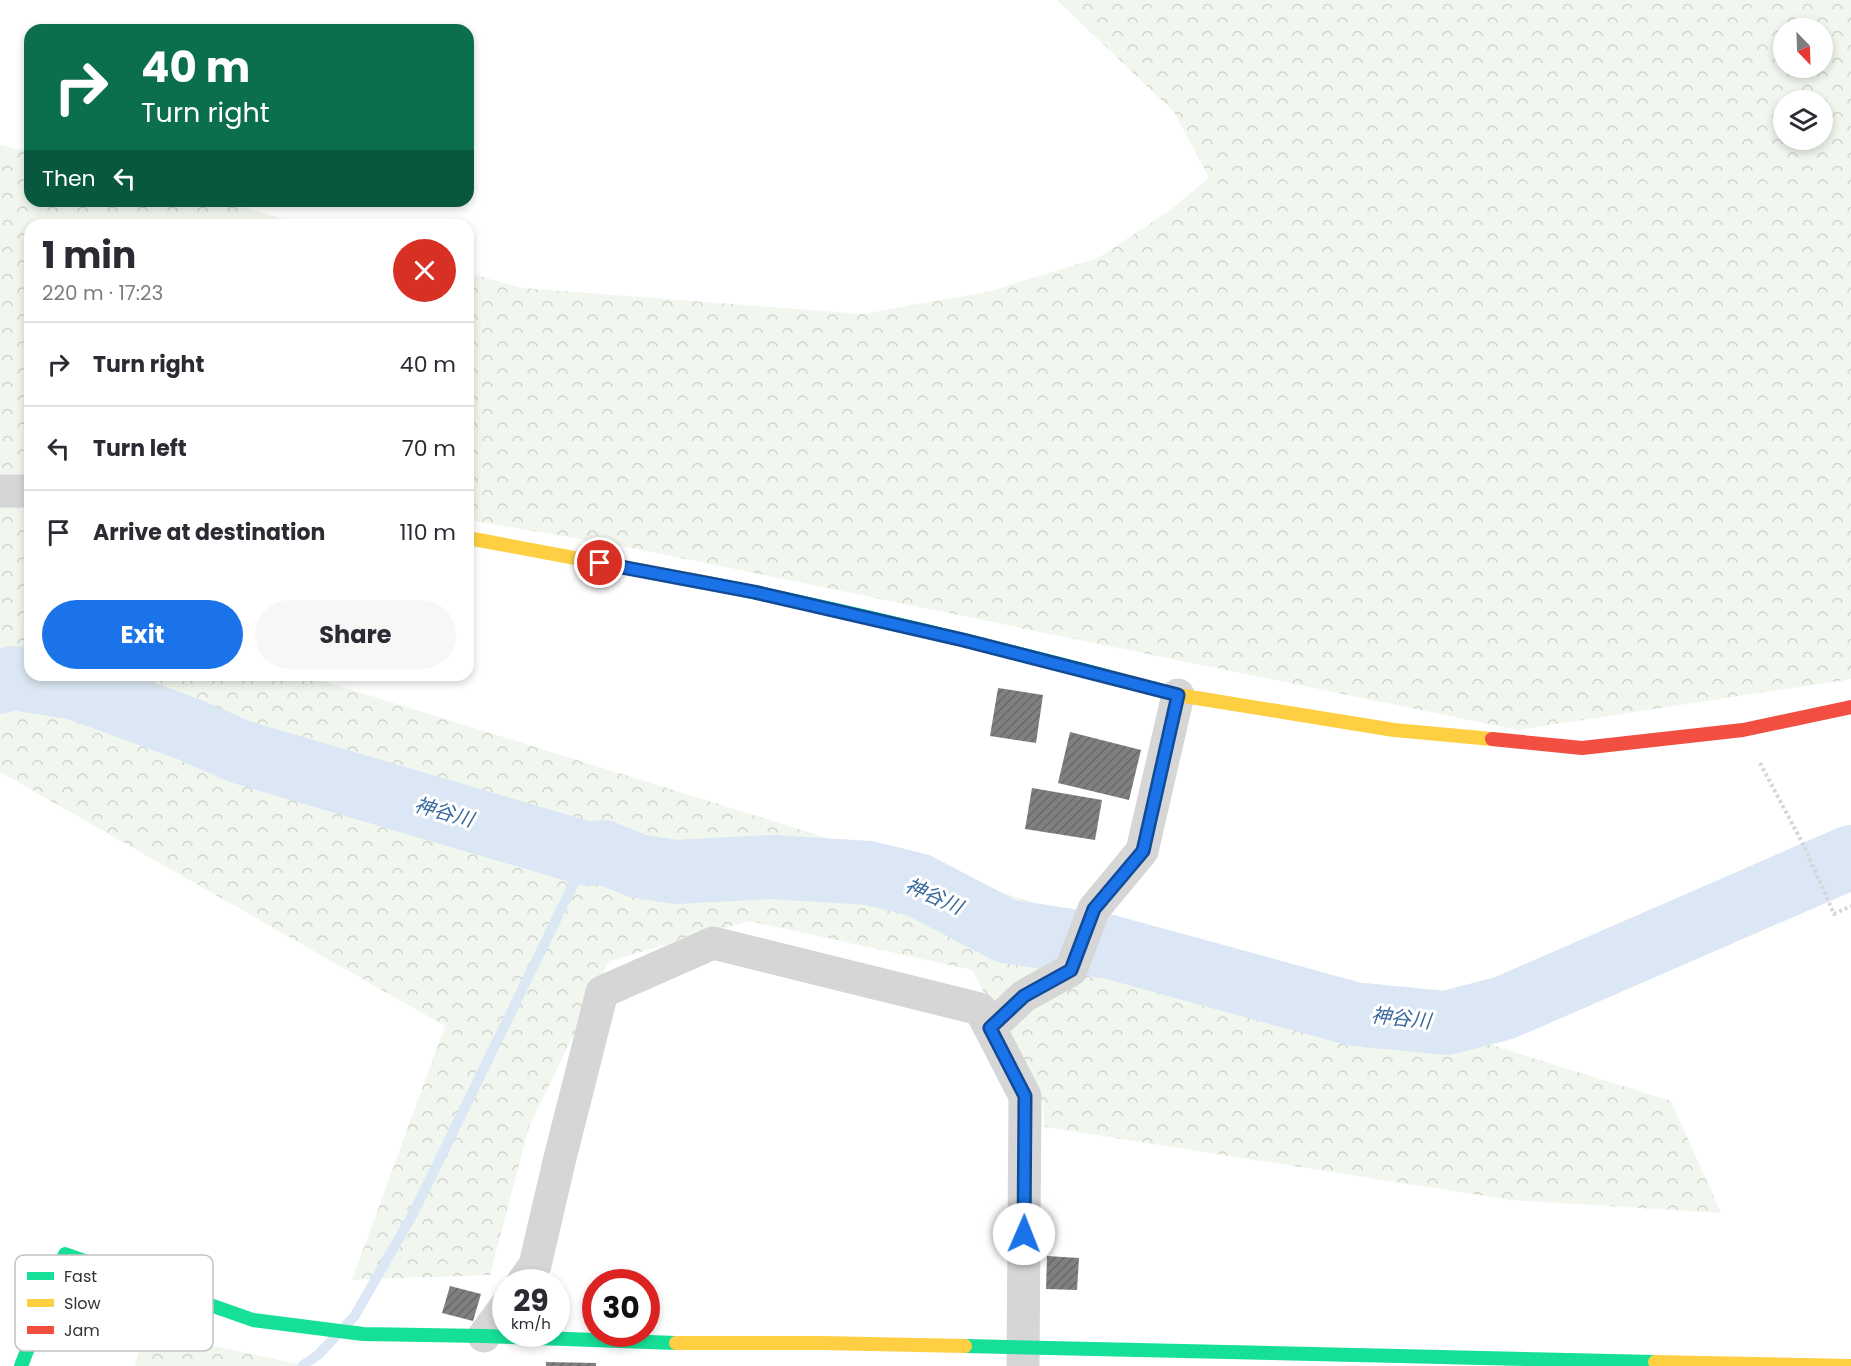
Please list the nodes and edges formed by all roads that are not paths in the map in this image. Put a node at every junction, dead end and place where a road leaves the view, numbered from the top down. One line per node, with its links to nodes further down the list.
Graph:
1 (0, 491): 2 (street)
2 (24, 491)
3 (474, 539): 4 (street)
4 (1178, 695): 5 (street); 6 (street)
5 (1851, 707)
6 (990, 1028): 7 (street); 12 (street)
7 (533, 1269)
8 (213, 1306): 10 (street)
9 (492, 1325): 10 (street)
10 (484, 1336): 12 (street)
11 (27, 1351): 14 (street)
12 (1023, 1357): 13 (street)
13 (1512, 1363): 15 (street)
14 (21, 1366)
15 (1851, 1366)

